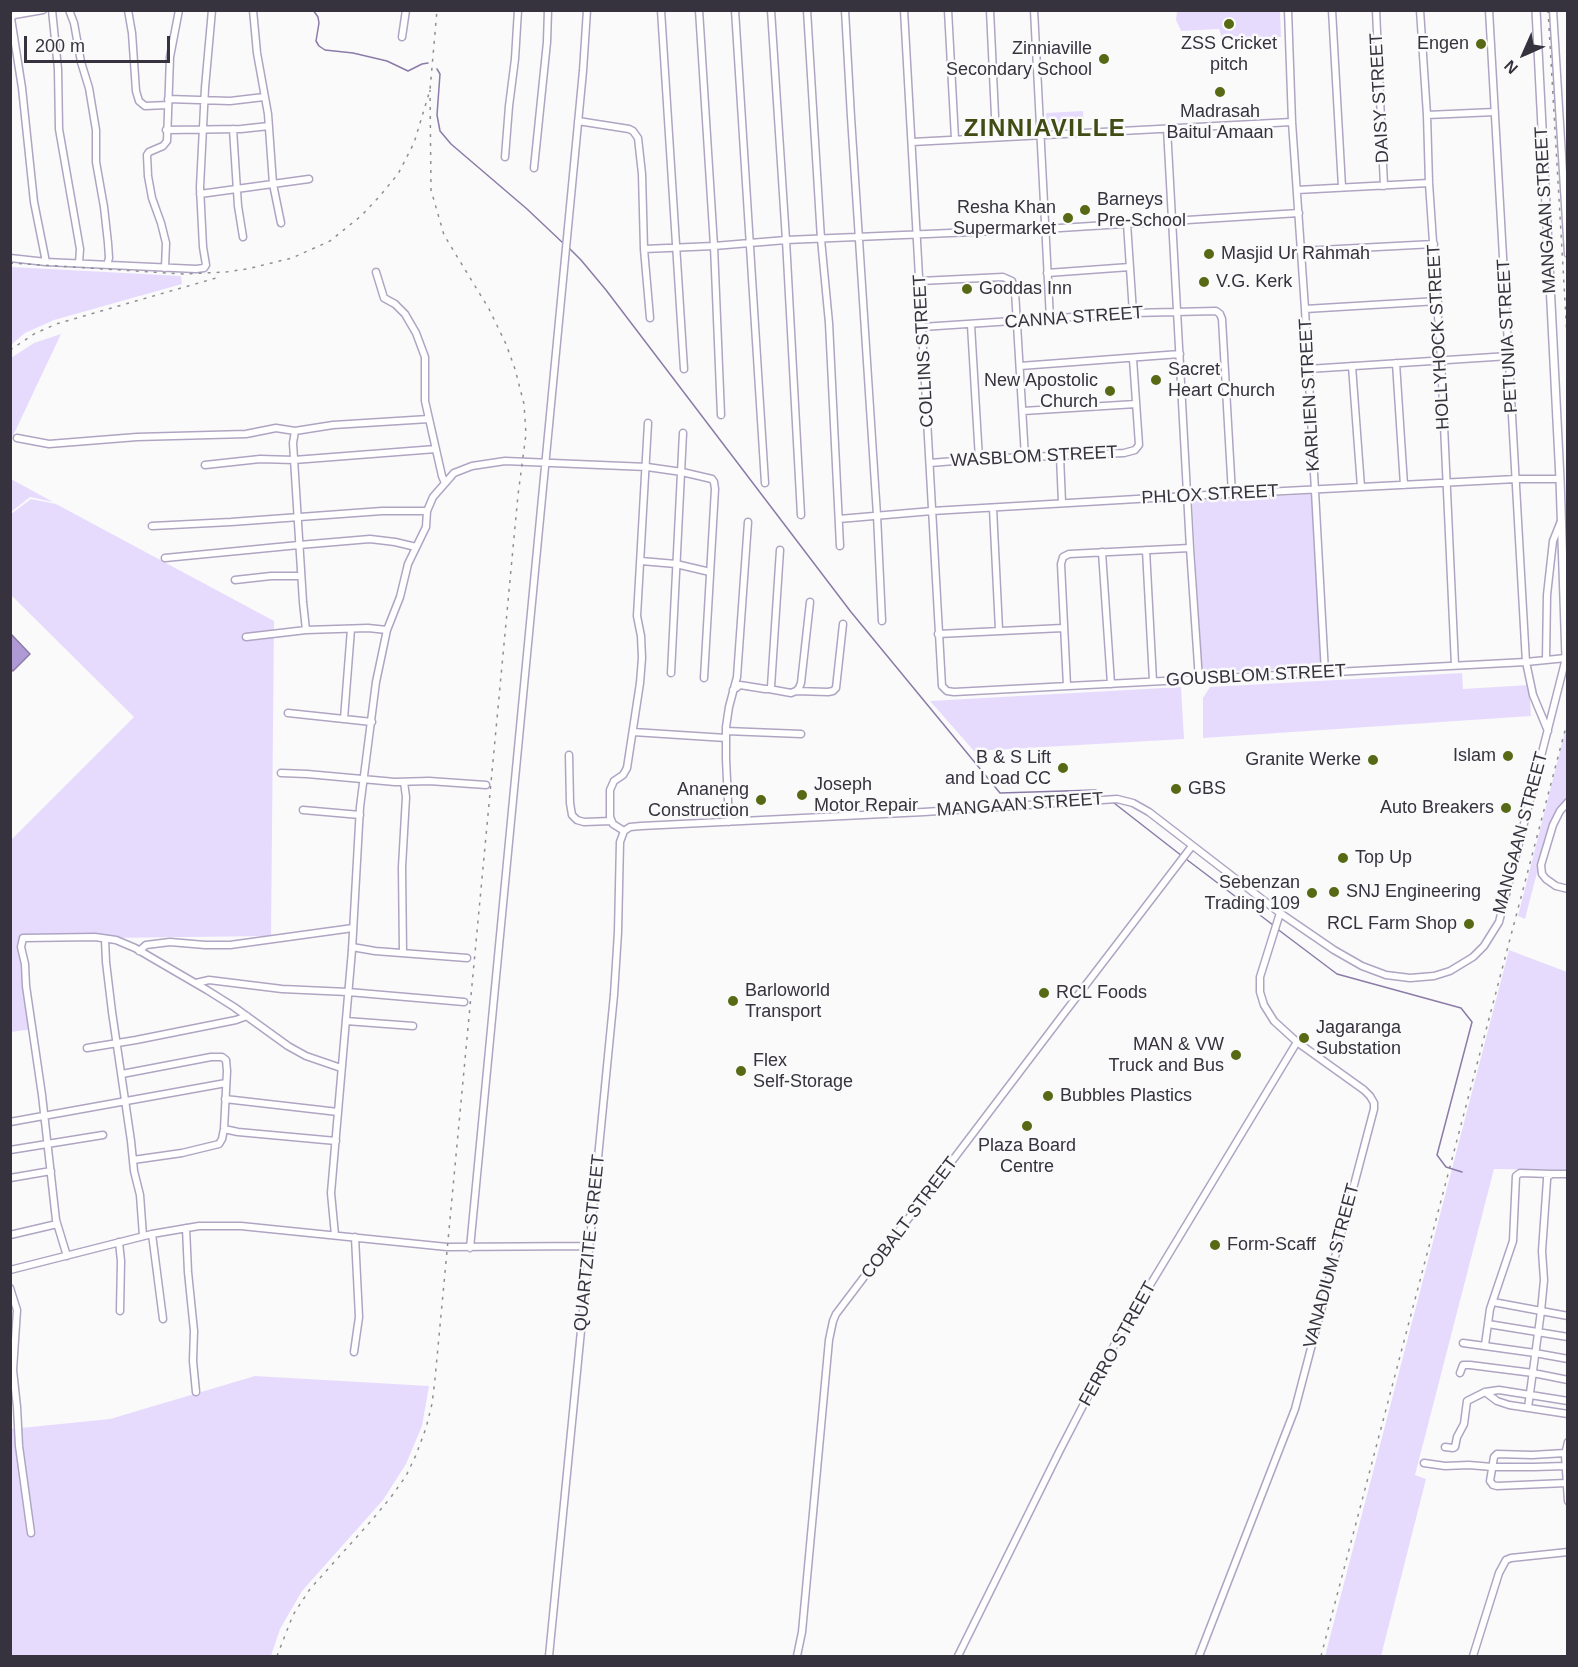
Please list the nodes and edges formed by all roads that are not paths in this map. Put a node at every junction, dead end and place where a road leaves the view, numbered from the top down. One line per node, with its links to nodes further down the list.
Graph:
1 (43, 10): 29 (street)
2 (52, 10): 78 (street)
3 (69, 10): 79 (street)
4 (128, 10): 33 (street)
5 (179, 10): 33 (street)
6 (212, 10): 32 (street)
7 (253, 10): 31 (street)
8 (406, 10): 30 (street)
9 (518, 10): 49 (street)
10 (548, 10): 50 (street)
11 (587, 10): 38 (street)
12 (661, 10): 72 (street)
13 (699, 10): 71 (street)
14 (735, 10): 69 (street)
15 (771, 10): 68 (street)
16 (807, 10): 67 (street)
17 (845, 10): 65 (street)
18 (904, 10): 48 (street, COLLINS STREET)
19 (948, 10): 47 (street)
20 (990, 10): 46 (street)
21 (1034, 10): 45 (street)
22 (1288, 10): 39 (street, KARLIEN STREET)
23 (1332, 10): 55 (street)
24 (1376, 10): 54 (street, DAISY STREET)
25 (1420, 10): 37 (street, HOLLYHOCK STREET)
26 (1489, 10): 36 (street, PETUNIA STREET)
27 (1536, 10): 122 (street, MANGAAN STREET)
28 (1553, 10): 34 (street)
29 (26, 12): 77 (street)
30 (402, 37)
31 (264, 97): 32 (street); 40 (street)
32 (205, 101): 33 (street); 44 (street)
33 (168, 102): 43 (street)
34 (1559, 110): 35 (street); 75 (street)
35 (1568, 110)
36 (1495, 112): 37 (street); 95 (street, PETUNIA STREET)
37 (1427, 115): 52 (street, HOLLYHOCK STREET)
38 (578, 121): 73 (street); 116 (street)
39 (1292, 122): 41 (street); 57 (street, KARLIEN STREET)
40 (269, 126): 42 (street); 53 (street)
41 (1167, 128): 45 (street); 60 (street)
42 (233, 129): 44 (street); 56 (street)
43 (166, 130): 44 (street); 81 (street)
44 (203, 130): 58 (street)
45 (1041, 135): 46 (street); 63 (street)
46 (996, 137): 47 (street)
47 (955, 139): 48 (street)
48 (912, 142): 64 (street, COLLINS STREET)
49 (505, 158)
50 (534, 168)
51 (309, 179): 53 (street)
52 (1429, 183): 54 (street); 70 (street, HOLLYHOCK STREET)
53 (273, 184): 56 (street); 61 (street)
54 (1384, 186): 55 (street)
55 (1342, 188): 57 (street)
56 (237, 189): 58 (street); 66 (street)
57 (1298, 190): 59 (street, KARLIEN STREET)
58 (200, 194): 81 (street)
59 (1299, 213): 60 (street); 74 (street, KARLIEN STREET)
60 (1172, 221): 62 (street); 87 (street)
61 (281, 223)
62 (1127, 223): 63 (street); 80 (street)
63 (1044, 229): 64 (street); 83 (street)
64 (917, 234): 65 (street); 84 (street, COLLINS STREET)
65 (859, 236): 67 (street); 136 (street)
66 (243, 237)
67 (821, 238): 68 (street); 138 (street)
68 (786, 240): 69 (street); 135 (street)
69 (749, 243): 71 (street); 125 (street)
70 (1434, 244): 74 (street); 85 (street, HOLLYHOCK STREET)
71 (714, 246): 72 (street); 105 (street)
72 (676, 247): 73 (street); 101 (street)
73 (644, 249): 89 (street)
74 (1301, 250): 86 (street, KARLIEN STREET)
75 (1568, 254)
76 (10, 258): 77 (street)
77 (45, 262): 78 (street)
78 (79, 263): 79 (street)
79 (107, 264): 81 (street)
80 (1130, 267): 83 (street); 88 (street)
81 (165, 268)
82 (376, 272): 106 (street)
83 (1047, 273): 90 (street)
84 (920, 281): 91 (street); 93 (street, COLLINS STREET)
85 (1438, 301): 86 (street); 97 (street, HOLLYHOCK STREET)
86 (1305, 309): 102 (street, KARLIEN STREET)
87 (1178, 312): 88 (street, CANNA STREET); 94 (street); 129 (street, CANNA STREET)
88 (1133, 314): 90 (street, CANNA STREET)
89 (650, 318)
90 (1050, 318): 91 (street, CANNA STREET)
91 (1017, 321): 92 (street, CANNA STREET); 99 (street)
92 (971, 325): 93 (street, CANNA STREET); 114 (street)
93 (922, 327): 117 (street, COLLINS STREET)
94 (1180, 354): 96 (street); 130 (street)
95 (1509, 356): 97 (street); 121 (street, PETUNIA STREET)
96 (1133, 359): 99 (street); 103 (street)
97 (1441, 360): 98 (street); 123 (street, HOLLYHOCK STREET)
98 (1396, 363): 100 (street); 126 (street)
99 (1020, 366): 104 (street)
100 (1352, 366): 102 (street); 127 (street)
101 (684, 369)
102 (1308, 369): 128 (street, KARLIEN STREET)
103 (1136, 404): 104 (street); 112 (street, WASBLOM STREET)
104 (1023, 411): 113 (street)
105 (721, 414)
106 (429, 419): 108 (street); 111 (street)
107 (648, 423): 119 (street)
108 (295, 431): 110 (street); 115 (street)
109 (683, 433): 120 (street)
110 (17, 438)
111 (436, 449): 115 (street); 124 (street)
112 (1060, 456): 113 (street, WASBLOM STREET); 131 (street)
113 (1025, 457): 114 (street, WASBLOM STREET)
114 (979, 459): 117 (street, WASBLOM STREET)
115 (294, 460): 118 (street); 137 (street)
116 (545, 462): 119 (street); 124 (street); 243 (street)
117 (930, 463): 134 (street, COLLINS STREET)
118 (205, 465)
119 (647, 467): 120 (street); 150 (street)
120 (682, 472): 151 (street); 152 (street)
121 (1516, 479): 122 (street, PHLOX STREET); 123 (street, PHLOX STREET); 167 (street, PETUNIA STREET)
122 (1560, 479): 139 (street, MANGAAN STREET)
123 (1446, 482): 126 (street, PHLOX STREET); 168 (street, HOLLYHOCK STREET)
124 (446, 483): 133 (street)
125 (765, 483)
126 (1404, 485): 127 (street, PHLOX STREET)
127 (1361, 487): 128 (street, PHLOX STREET)
128 (1316, 490): 129 (street, PHLOX STREET); 169 (street, KARLIEN STREET)
129 (1232, 494): 130 (street, PHLOX STREET)
130 (1188, 496): 131 (street, PHLOX STREET); 145 (street)
131 (1062, 503): 132 (street, PHLOX STREET)
132 (993, 508): 134 (street, PHLOX STREET); 162 (street)
133 (427, 511): 137 (street); 144 (street)
134 (932, 511): 136 (street, PHLOX STREET); 163 (street, COLLINS STREET)
135 (801, 514)
136 (877, 515): 138 (street, PHLOX STREET); 156 (street)
137 (297, 518): 141 (street); 142 (street)
138 (839, 519): 143 (street)
139 (1562, 520): 165 (street, MANGAAN STREET); 166 (street)
140 (748, 522): 177 (street)
141 (152, 526)
142 (299, 545): 144 (street); 149 (street); 153 (street)
143 (840, 546)
144 (416, 547): 161 (street)
145 (1190, 548): 147 (street); 172 (street)
146 (780, 550): 176 (street)
147 (1146, 550): 148 (street); 173 (street)
148 (1102, 552): 158 (street); 174 (street)
149 (165, 558)
150 (641, 561): 151 (street); 183 (street)
151 (676, 564): 152 (street); 170 (street)
152 (710, 572): 171 (street)
153 (301, 576): 154 (street); 160 (street)
154 (235, 580)
155 (810, 602): 179 (street)
156 (882, 621)
157 (843, 624): 179 (street)
158 (1063, 628): 162 (street); 175 (street)
159 (351, 629): 160 (street); 161 (street); 181 (street)
160 (306, 630): 164 (street)
161 (387, 630): 182 (street)
162 (999, 630): 163 (street)
163 (938, 633): 178 (street, COLLINS STREET)
164 (246, 637)
165 (1567, 658): 166 (street, GOUSBLOM STREET); 184 (street, MANGAAN STREET)
166 (1546, 660): 167 (street, GOUSBLOM STREET)
167 (1526, 662): 168 (street, GOUSBLOM STREET); 184 (street, PETUNIA STREET)
168 (1455, 664): 169 (street, GOUSBLOM STREET)
169 (1325, 673): 172 (street, GOUSBLOM STREET)
170 (671, 674)
171 (704, 678)
172 (1198, 680): 173 (street, GOUSBLOM STREET)
173 (1153, 681): 174 (street, GOUSBLOM STREET)
174 (1111, 684): 175 (street, GOUSBLOM STREET)
175 (1067, 686): 178 (street, GOUSBLOM STREET)
176 (769, 689): 177 (street); 179 (street)
177 (733, 690): 185 (street)
178 (945, 690)
179 (796, 692)
180 (288, 713): 181 (street)
181 (344, 719): 182 (street)
182 (372, 722): 189 (street)
183 (633, 732): 185 (street); 195 (street)
184 (1548, 732): 200 (street, MANGAAN STREET)
185 (726, 734): 186 (street); 196 (street)
186 (801, 734)
187 (569, 755): 195 (street)
188 (281, 773): 189 (street)
189 (364, 778): 190 (street); 194 (street)
190 (404, 782): 191 (street); 205 (street)
191 (486, 785)
192 (1568, 802): 199 (street)
193 (303, 810): 194 (street)
194 (360, 815): 201 (street)
195 (612, 821): 197 (street)
196 (729, 822): 197 (street, MANGAAN STREET); 198 (street, MANGAAN STREET)
197 (624, 831): 242 (street, QUARTZITE STREET)
198 (1192, 846): 200 (street, MANGAAN STREET); 280 (street, COBALT STREET)
199 (1568, 889)
200 (1280, 913): 213 (street, VANADIUM STREET)
201 (353, 928): 203 (street); 204 (street)
202 (105, 939): 204 (street); 214 (street); 222 (street)
203 (352, 947): 205 (street); 208 (street)
204 (139, 951): 207 (street)
205 (403, 953): 206 (street)
206 (466, 958)
207 (196, 983): 208 (street); 210 (street)
208 (348, 992): 209 (street); 211 (street)
209 (465, 1002)
210 (247, 1016): 214 (street); 216 (street)
211 (346, 1021): 212 (street); 216 (street)
212 (412, 1026)
213 (1297, 1042): 281 (street, FERRO STREET); 282 (street, VANADIUM STREET)
214 (117, 1044): 215 (street); 217 (street)
215 (87, 1048)
216 (341, 1068): 221 (street)
217 (122, 1074): 218 (street); 220 (street)
218 (226, 1083): 219 (street); 220 (street)
219 (225, 1099): 221 (street); 224 (street)
220 (124, 1100): 222 (street); 229 (street)
221 (338, 1112): 226 (street)
222 (44, 1116): 223 (street); 227 (street)
223 (10, 1122)
224 (224, 1129): 226 (street); 229 (street)
225 (103, 1135): 227 (street)
226 (336, 1141): 238 (street)
227 (48, 1143): 228 (street); 230 (street)
228 (10, 1150)
229 (133, 1160): 239 (street)
230 (51, 1171): 233 (street); 234 (street)
231 (1552, 1174): 232 (street); 247 (street); 249 (street)
232 (1568, 1174)
233 (10, 1178)
234 (57, 1224): 237 (street); 244 (street)
235 (186, 1227): 236 (street); 238 (street); 263 (street)
236 (152, 1234): 239 (street); 251 (street)
237 (10, 1235)
238 (335, 1235): 240 (street)
239 (143, 1236): 241 (street)
240 (355, 1237): 243 (street); 257 (street)
241 (119, 1242): 244 (street); 248 (street)
242 (589, 1246): 243 (street); 279 (street, QUARTZITE STREET)
243 (470, 1248)
244 (67, 1256): 245 (street)
245 (10, 1270)
246 (10, 1288): 277 (street)
247 (1493, 1302): 249 (street); 252 (street)
248 (120, 1311)
249 (1541, 1311): 250 (street); 253 (street)
250 (1568, 1316)
251 (163, 1319)
252 (1488, 1324): 253 (street); 256 (street)
253 (1538, 1332): 254 (street); 258 (street)
254 (1568, 1337)
255 (1463, 1343): 256 (street)
256 (1485, 1345): 258 (street)
257 (354, 1352)
258 (1535, 1353): 259 (street); 261 (street)
259 (1568, 1359)
260 (1460, 1373): 261 (street)
261 (1533, 1373): 262 (street); 265 (street)
262 (1568, 1380)
263 (196, 1392)
264 (1485, 1392): 265 (street); 267 (street); 270 (street)
265 (1530, 1394): 266 (street); 267 (street)
266 (1568, 1401)
267 (1528, 1408): 268 (street)
268 (1568, 1414)
269 (1568, 1442): 271 (street)
270 (1444, 1447)
271 (1565, 1453): 273 (street); 274 (street)
272 (1424, 1463): 274 (street)
273 (1565, 1466): 274 (street); 275 (street)
274 (1492, 1467): 275 (street)
275 (1566, 1483): 276 (street)
276 (1568, 1501)
277 (31, 1533)
278 (1568, 1552): 283 (street)
279 (549, 1656)
280 (797, 1656)
281 (958, 1656)
282 (1199, 1656)
283 (1473, 1656)

